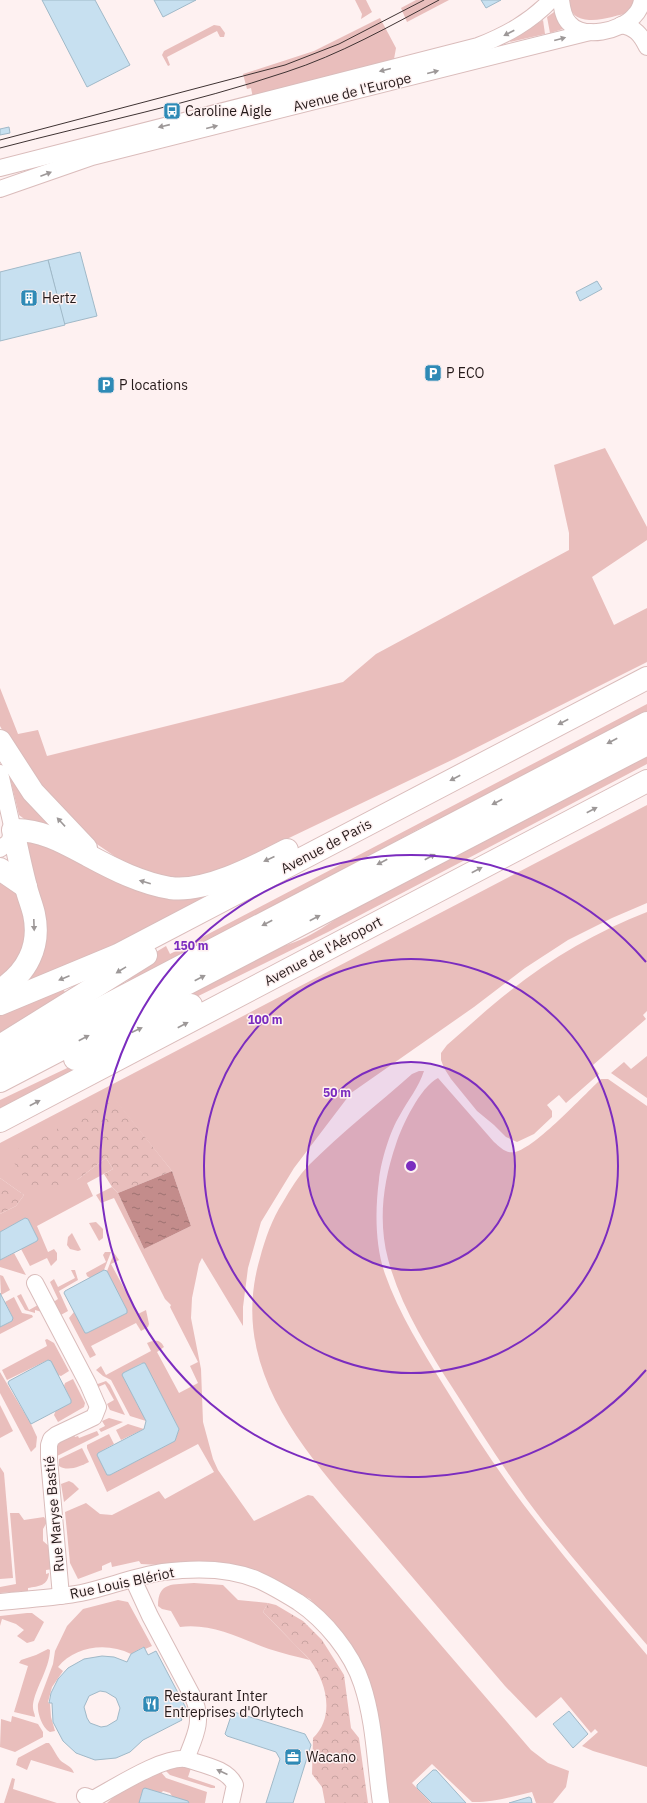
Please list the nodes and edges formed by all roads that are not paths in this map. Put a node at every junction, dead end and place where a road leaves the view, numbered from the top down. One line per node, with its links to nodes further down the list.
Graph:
1 (551, 0): 7 (street, Avenue de l'Europe, one-way to 7)
2 (561, 0): 5 (street)
3 (642, 0): 4 (street, Avenue de l'Europe)
4 (621, 25): 5 (street, Avenue de l'Europe); 6 (street)
5 (590, 32): 8 (street, Avenue de l'Europe, one-way to 5)
6 (647, 47)
7 (0, 168)
8 (0, 190)
9 (647, 678): 16 (highway, Avenue de Paris, one-way to 16)
10 (647, 723): 25 (highway, one-way to 25)
11 (0, 741): 18 (highway, one-way to 11)
12 (647, 744): 26 (highway, one-way to 12)
13 (0, 773): 15 (street)
14 (647, 782): 21 (highway, Avenue de l'Aéroport, one-way to 14)
15 (6, 830): 17 (street); 18 (highway); 20 (highway)
16 (345, 836): 18 (highway, one-way to 18); 23 (highway, Avenue de Paris, one-way to 23); 24 (highway, one-way to 24)
17 (0, 849)
18 (98, 860)
19 (0, 869): 20 (highway)
20 (26, 888): 22 (highway, one-way to 22)
21 (392, 914): 27 (highway, one-way to 21); 28 (highway, Avenue de l'Aéroport, one-way to 21)
22 (0, 990)
23 (0, 1004)
24 (0, 1046)
25 (0, 1061)
26 (0, 1081)
27 (0, 1094)
28 (0, 1121)
29 (35, 1283): 31 (street, Rue Maryse Bastié)
30 (133, 1579): 31 (street, Rue Louis Blériot); 33 (street); 36 (street, Rue Louis Blériot)
31 (61, 1596): 32 (street, Rue Louis Blériot)
32 (0, 1602)
33 (186, 1759): 34 (street); 35 (street, one-way to 33)
34 (91, 1799)
35 (231, 1803)
36 (381, 1803)

